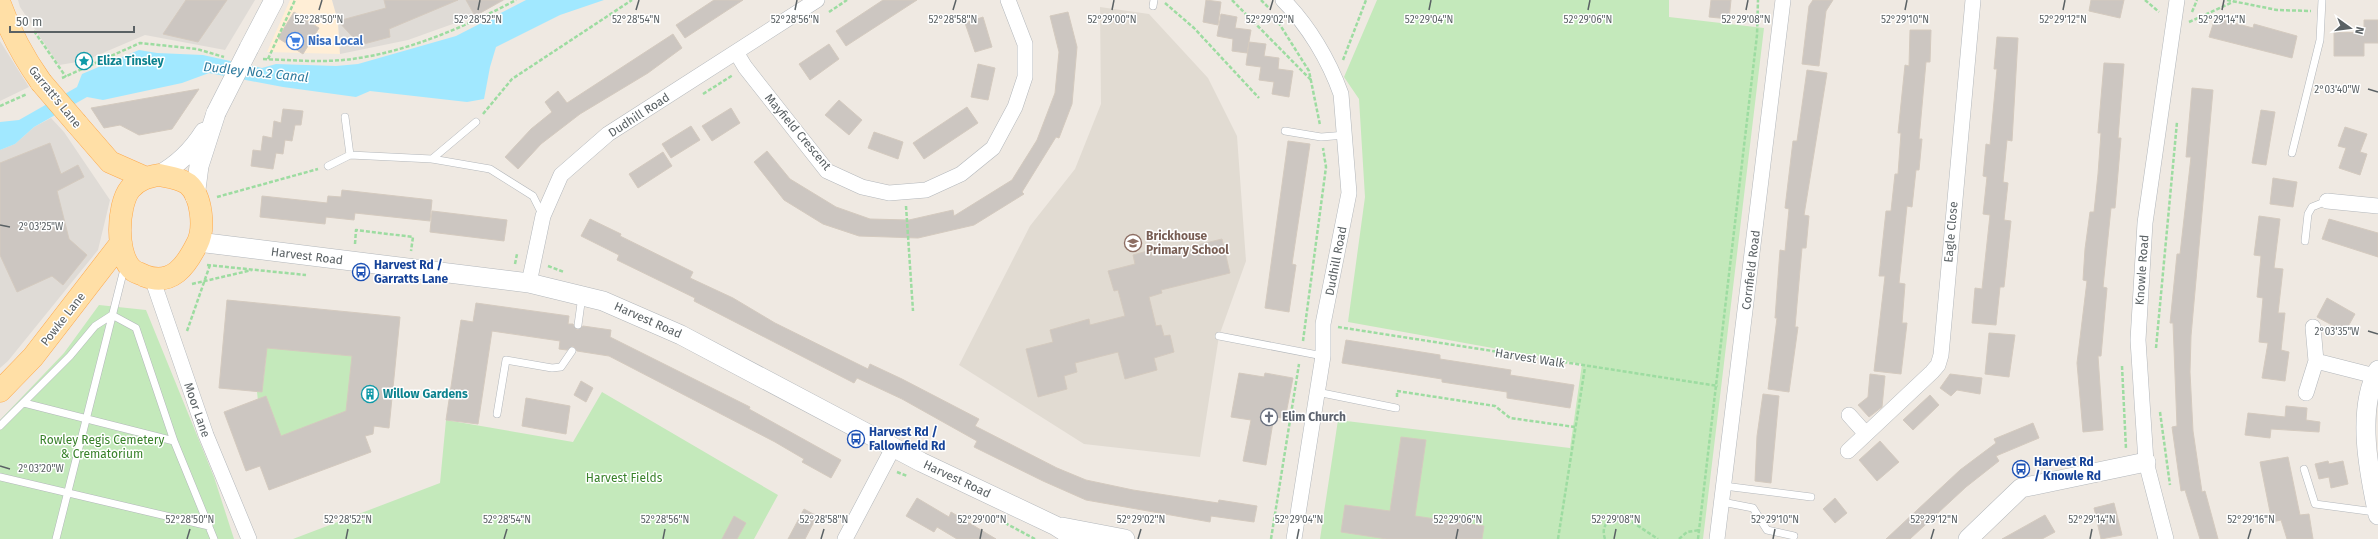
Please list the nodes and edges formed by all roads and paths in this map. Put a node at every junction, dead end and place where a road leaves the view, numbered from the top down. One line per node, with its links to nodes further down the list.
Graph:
1 (274, 0): 27 (street)
2 (295, 0): 29 (path)
3 (516, 0): 29 (path)
4 (632, 0): 40 (path)
5 (817, 0): 26 (street, Dudhill Road)
6 (847, 0): 25 (path)
7 (1008, 0): 50 (street, Mayfield Crescent)
8 (1162, 0): 35 (path)
9 (1232, 0): 32 (path)
10 (1261, 0): 32 (path)
11 (1283, 0): 31 (street, Dudhill Road)
12 (1366, 0): 31 (path)
13 (1758, 0): 85 (path)
14 (1783, 0): 86 (street, Cornfield Road)
15 (1973, 0): 98 (street, Eagle Close)
16 (2145, 0): 24 (path)
17 (2177, 0): 102 (street, Knowle Road)
18 (2197, 0): 21 (path)
19 (2227, 0): 21 (path)
20 (2322, 0): 23 (lane)
21 (2234, 1): 23 (path)
22 (0, 4): 33 (main road, Garratt's Lane)
23 (2321, 11): 44 (lane)
24 (2160, 12)
25 (828, 13)
26 (736, 52): 30 (street, Mayfield Crescent); 55 (street, Dudhill Road)
27 (255, 53): 29 (path); 37 (street, bridge)
28 (230, 58): 33 (path)
29 (268, 59)
30 (745, 67): 34 (path); 50 (street, Mayfield Crescent)
31 (1336, 80): 42 (street, Dudhill Road)
32 (1312, 82): 43 (path)
33 (45, 84): 36 (path); 47 (main road, Garratt's Lane, bridge)
34 (698, 97)
35 (1259, 98)
36 (0, 106)
37 (216, 113): 49 (street); 51 (street)
38 (345, 116): 45 (lane)
39 (2177, 120): 77 (path)
40 (476, 122): 46 (lane)
41 (1285, 131): 43 (lane)
42 (1346, 135): 43 (lane); 73 (street, Dudhill Road)
43 (1321, 137): 79 (path)
44 (2292, 153)
45 (350, 155): 46 (lane); 48 (lane)
46 (432, 160): 55 (lane)
47 (110, 162): 49 (main road); 53 (main road)
48 (328, 166): 51 (path)
49 (152, 176): 51 (main road); 53 (main road)
50 (905, 192): 71 (path)
51 (197, 200): 57 (main road)
52 (2327, 201): 54 (street); 56 (lane)
53 (121, 206): 58 (main road)
54 (2378, 206)
55 (543, 216): 68 (street, Dudhill Road)
56 (2305, 240)
57 (198, 242): 61 (main road); 68 (street, Harvest Road)
58 (121, 243): 62 (main road); 87 (main road, Powke Lane)
59 (354, 247): 60 (path)
60 (411, 253)
61 (186, 262): 63 (path); 66 (main road)
62 (129, 264): 66 (main road); 72 (lane)
63 (210, 265): 64 (path); 67 (path)
64 (254, 270): 65 (path); 67 (path)
65 (309, 275)
66 (152, 278): 80 (street, Moor Lane)
67 (204, 282): 69 (path); 80 (path)
68 (529, 283): 70 (street, Harvest Road)
69 (191, 285)
70 (582, 296): 74 (lane); 100 (street, Harvest Road)
71 (913, 311)
72 (112, 316): 90 (lane); 95 (lane); 99 (lane)
73 (1324, 324): 81 (street, Dudhill Road); 83 (path, Harvest Walk)
74 (578, 325)
75 (2313, 327): 82 (street)
76 (1219, 336): 79 (lane)
77 (2155, 350)
78 (572, 351): 93 (lane)
79 (1301, 352): 81 (lane); 125 (path)
80 (178, 354): 120 (street, Moor Lane)
81 (1323, 356): 88 (street, Dudhill Road)
82 (2316, 361): 84 (street); 89 (street)
83 (1585, 367): 85 (path, Harvest Walk); 97 (path)
84 (2377, 373): 112 (street)
85 (1717, 386): 86 (path, Harvest Walk); 116 (path)
86 (1737, 389): 107 (street, Cornfield Road)
87 (0, 391)
88 (1317, 392): 92 (lane); 126 (street, Dudhill Road)
89 (2306, 393)
90 (24, 403): 95 (lane); 96 (lane)
91 (2159, 405): 108 (path)
92 (1396, 408): 97 (path)
93 (497, 414)
94 (1849, 415): 98 (street)
95 (86, 418): 99 (lane); 109 (lane)
96 (0, 426)
97 (1575, 427): 127 (path)
98 (1866, 434): 101 (street, Eagle Close)
99 (174, 441): 114 (lane)
100 (893, 448): 103 (street); 115 (street, Harvest Road)
101 (1848, 451)
102 (2146, 462): 133 (street); 134 (street, Knowle Road)
103 (884, 465): 106 (path); 121 (street)
104 (2304, 470): 112 (lane)
105 (0, 477): 109 (lane)
106 (911, 478)
107 (1724, 486): 110 (lane); 111 (street, Cornfield Road)
108 (2170, 492)
109 (67, 493): 114 (lane); 118 (lane)
110 (1811, 497)
111 (1722, 502): 117 (lane); 132 (street, Cornfield Road)
112 (2378, 514)
113 (1001, 521): 122 (path)
114 (209, 526): 119 (lane)
115 (1056, 526): 123 (street, Harvest Road); 124 (street, Harvest Road)
116 (1700, 530): 130 (path); 131 (path)
117 (1794, 536)
118 (56, 539)
119 (214, 539)
120 (249, 539)
121 (845, 539)
122 (1035, 539)
123 (1076, 539)
124 (1125, 539)
125 (1271, 539)
126 (1294, 539)
127 (1558, 539)
128 (1605, 539): 129 (path)
129 (1658, 539)
130 (1679, 539)
131 (1698, 539)
132 (1716, 539)
133 (1968, 539)
134 (2166, 539)

